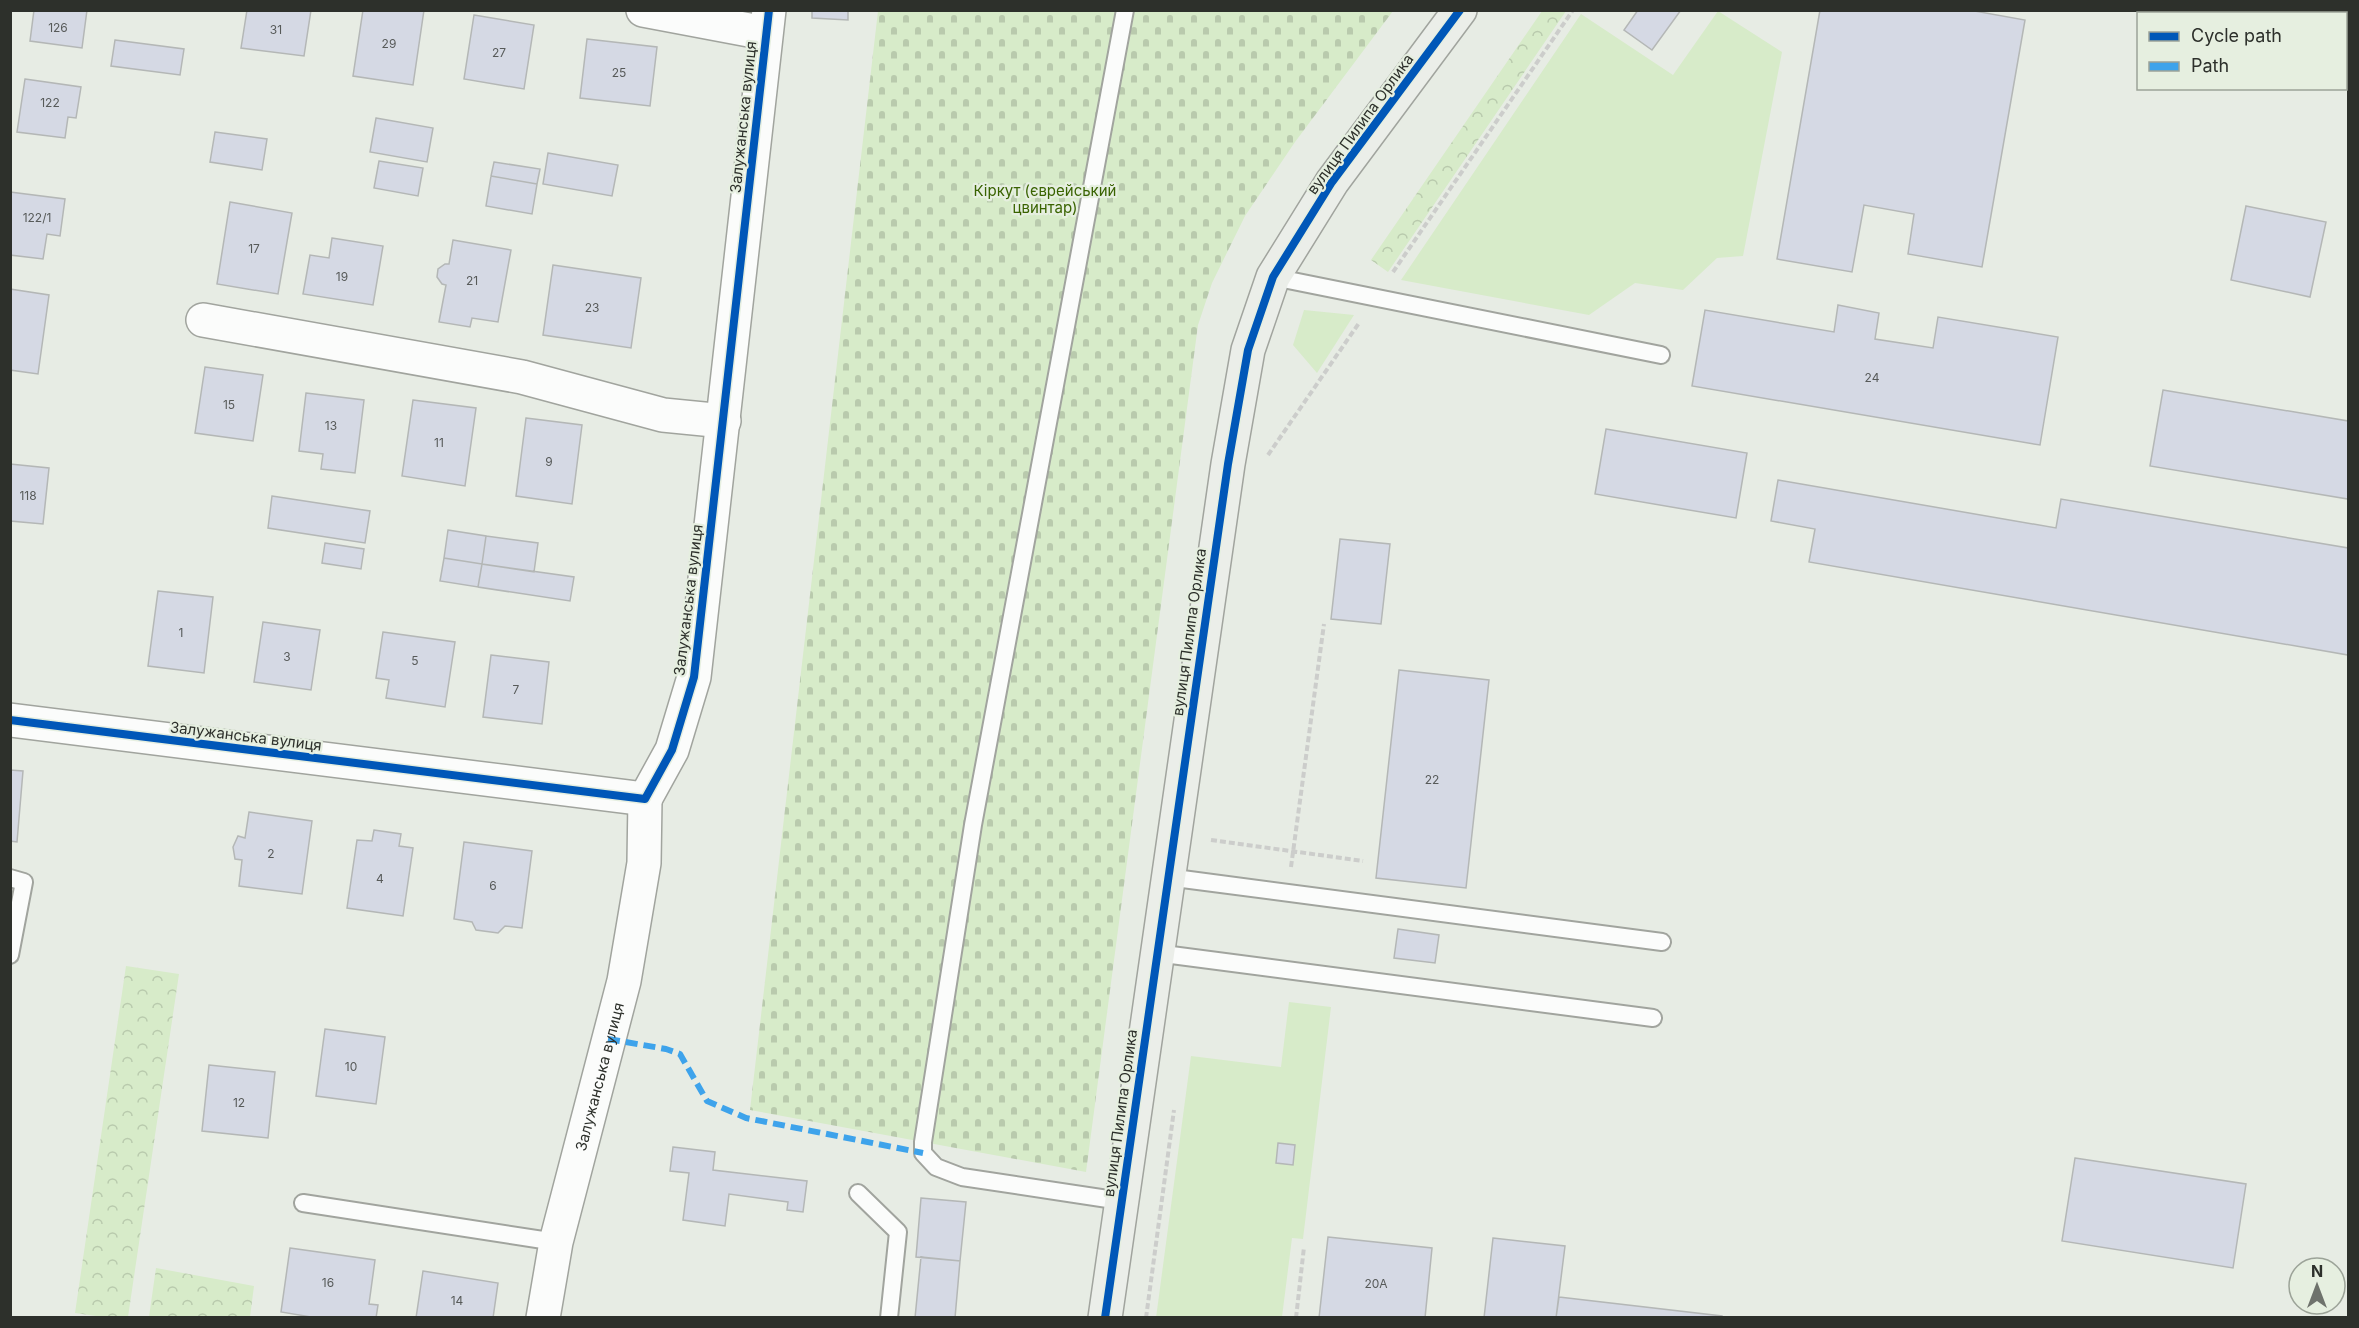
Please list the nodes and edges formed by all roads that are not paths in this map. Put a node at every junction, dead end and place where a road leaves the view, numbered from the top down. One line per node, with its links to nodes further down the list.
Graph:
1 (643, 10): 4 (street, Залужанська вулиця)
2 (1125, 10): 18 (lane)
3 (1460, 10): 5 (main road, вулиця Пилипа Орлика)
4 (767, 22): 8 (street, Залужанська вулиця)
5 (1273, 277): 7 (lane); 11 (main road, вулиця Пилипа Орлика)
6 (203, 320): 8 (street)
7 (1661, 355)
8 (724, 421): 10 (street, Залужанська вулиця)
9 (10, 720): 10 (street, Залужанська вулиця)
10 (645, 799): 20 (street, Залужанська вулиця)
11 (1167, 877): 13 (lane); 14 (main road, вулиця Пилипа Орлика)
12 (10, 878): 15 (lane)
13 (1662, 942)
14 (1156, 952): 16 (lane); 18 (main road, вулиця Пилипа Орлика)
15 (10, 955)
16 (1653, 1018)
17 (858, 1193): 22 (lane)
18 (1121, 1201): 23 (main road, вулиця Пилипа Орлика)
19 (303, 1203): 20 (lane)
20 (556, 1242): 21 (street, Залужанська вулиця)
21 (543, 1317)
22 (889, 1317)
23 (1105, 1317)

